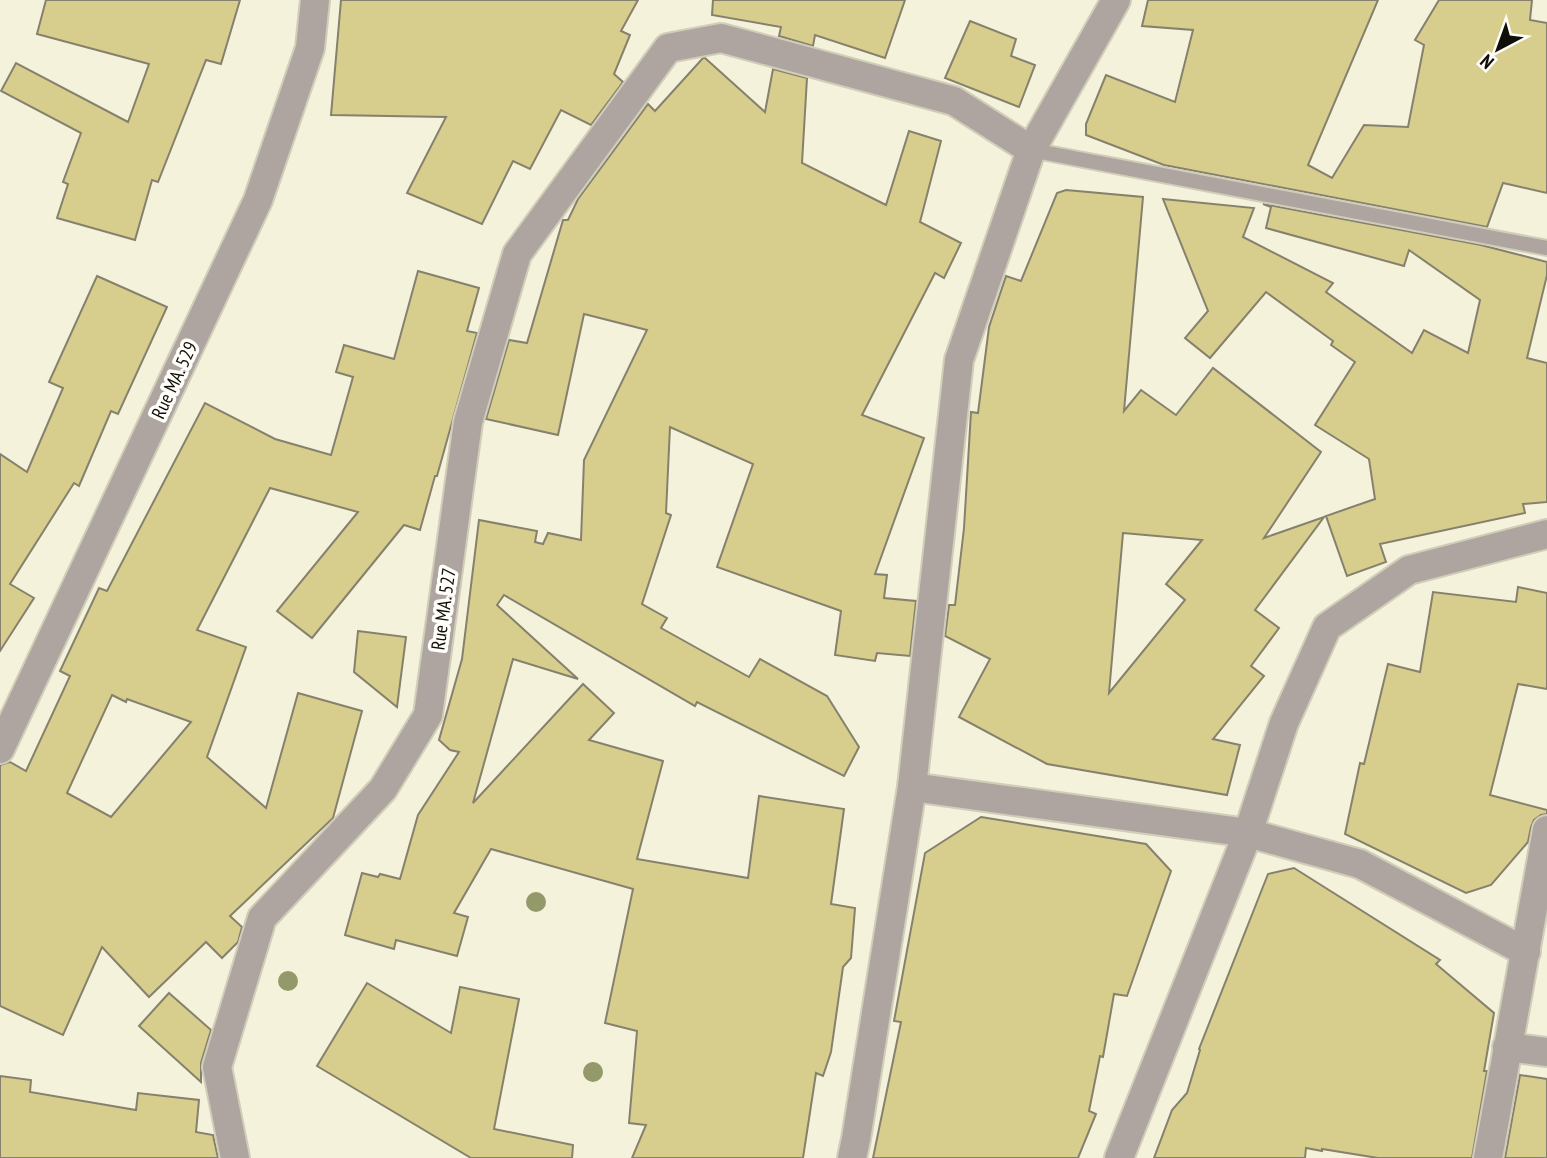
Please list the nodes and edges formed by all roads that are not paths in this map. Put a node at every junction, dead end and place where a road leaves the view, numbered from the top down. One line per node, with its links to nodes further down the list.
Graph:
1 (316, 0): 6 (street, Rue MA. 529)
2 (1116, 0): 3 (street)
3 (1031, 150): 4 (lane); 7 (street); 13 (street, Rue MA. 527)
4 (1547, 248)
5 (1547, 534): 9 (street)
6 (0, 749)
7 (912, 787): 9 (street); 14 (street)
8 (1547, 830): 10 (street)
9 (1248, 833): 10 (street); 15 (street)
10 (1526, 952): 11 (street)
11 (1507, 1047): 12 (street); 16 (street)
12 (1547, 1052)
13 (234, 1158)
14 (852, 1158)
15 (1119, 1158)
16 (1488, 1158)

